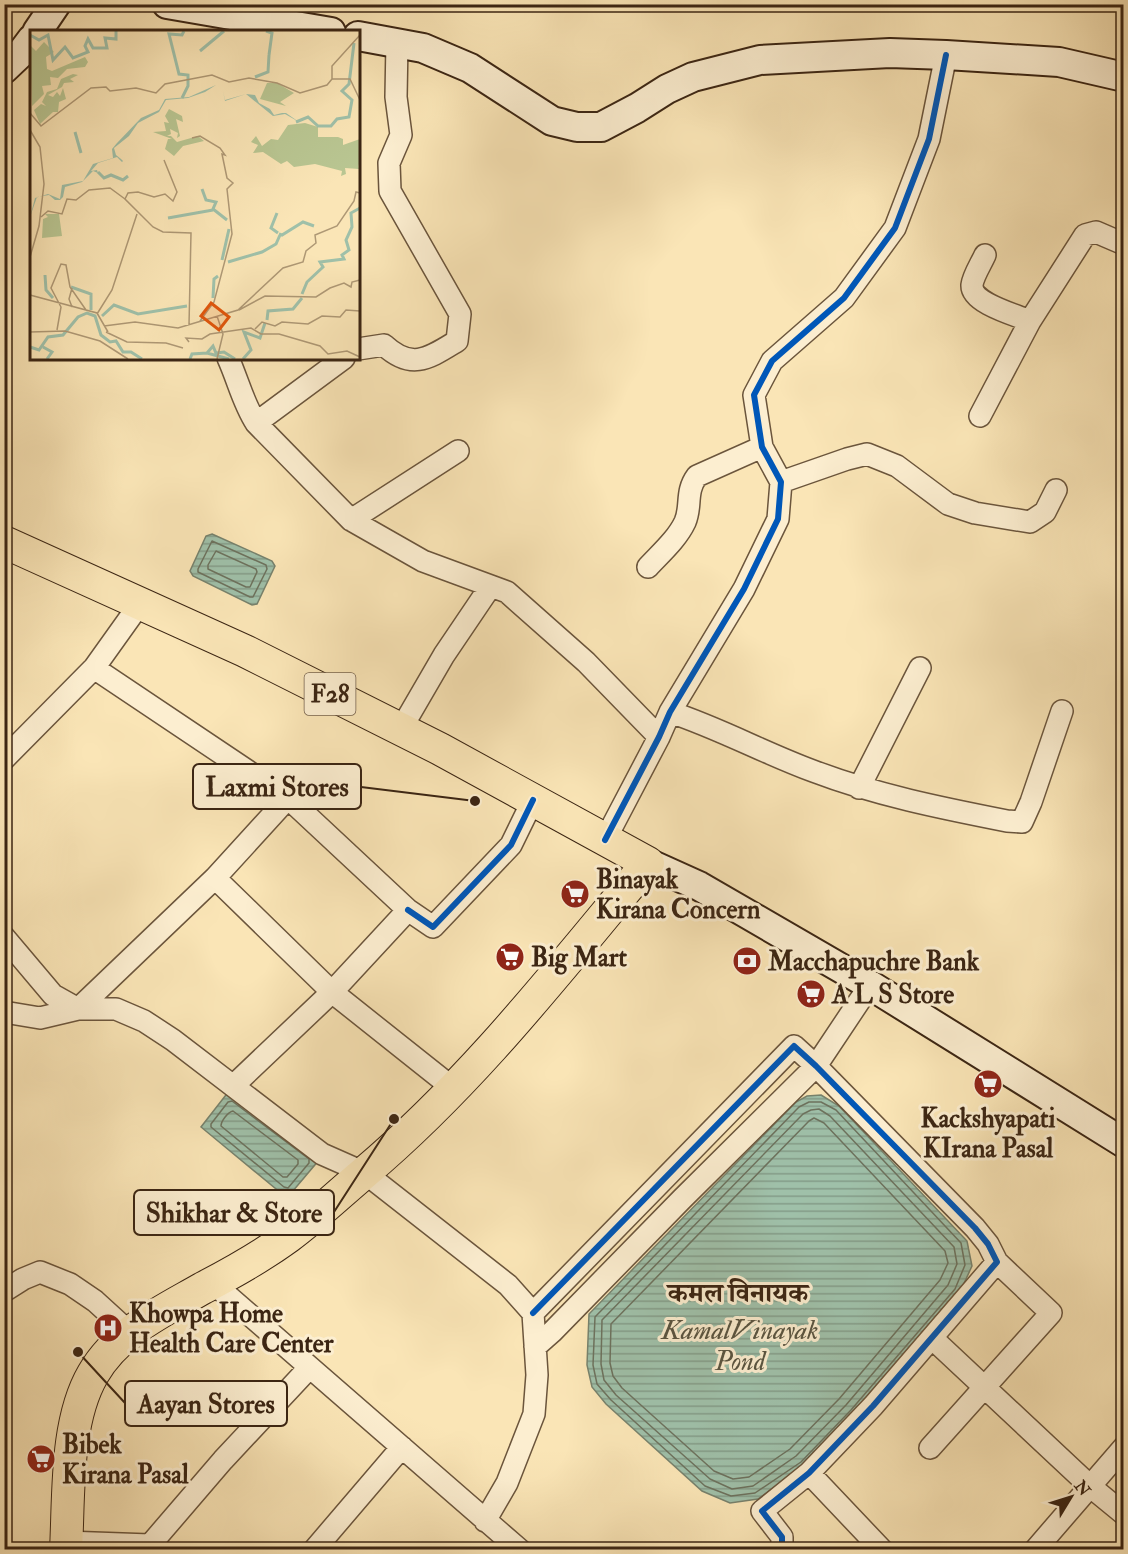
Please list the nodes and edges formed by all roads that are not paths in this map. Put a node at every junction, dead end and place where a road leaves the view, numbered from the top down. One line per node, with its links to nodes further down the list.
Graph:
1 (56, 4): 3 (main road)
2 (167, 4): 4 (main road)
3 (39, 30)
4 (320, 30)
5 (360, 36): 6 (main road)
6 (397, 42): 7 (main road); 12 (street)
7 (946, 55): 8 (main road); 17 (street)
8 (1124, 77)
9 (1124, 244): 11 (street)
10 (985, 255): 11 (street)
11 (1030, 321): 15 (street)
12 (360, 349)
13 (229, 360): 16 (street)
14 (341, 360): 16 (street)
15 (980, 416)
16 (256, 423): 21 (street)
17 (762, 447): 19 (street); 23 (street)
18 (458, 451): 21 (street)
19 (781, 482): 20 (street); 29 (street)
20 (1056, 490)
21 (351, 520): 24 (street)
22 (4, 542): 25 (main road, F28)
23 (648, 567)
24 (490, 586): 30 (street); 31 (street)
25 (139, 605): 26 (street); 30 (main road, F28)
26 (94, 668): 32 (street); 34 (street)
27 (920, 668): 33 (street)
28 (1062, 711): 33 (street)
29 (670, 712): 31 (street); 33 (street)
30 (401, 729): 35 (main road, F28)
31 (659, 737): 36 (street)
32 (4, 759)
33 (859, 788)
34 (288, 798): 38 (street); 39 (street)
35 (533, 800): 36 (main road, F28); 39 (street)
36 (605, 840): 37 (main road, F28)
37 (648, 863): 41 (main road, F28); 47 (main road)
38 (215, 878): 42 (street); 43 (street)
39 (408, 910): 42 (street)
40 (4, 937): 43 (street)
41 (870, 985): 45 (street); 48 (main road, F28)
42 (332, 992): 46 (street); 47 (street)
43 (78, 1009): 44 (street); 46 (street)
44 (4, 1012)
45 (816, 1066): 50 (street); 53 (street); 56 (street)
46 (233, 1086): 49 (street)
47 (454, 1089): 49 (main road)
48 (1116, 1134)
49 (365, 1173): 51 (main road); 53 (street)
50 (997, 1262): 55 (street); 58 (street)
51 (213, 1283): 54 (main road); 57 (street)
52 (4, 1291): 54 (street)
53 (533, 1313): 56 (street)
54 (129, 1332): 66 (main road)
55 (933, 1339): 58 (street); 62 (street)
56 (535, 1347): 65 (street)
57 (309, 1368): 59 (street); 68 (street)
58 (985, 1387): 60 (street); 63 (street)
59 (402, 1447): 65 (street); 70 (street)
60 (930, 1448)
61 (1124, 1448): 63 (street)
62 (809, 1473): 71 (street); 72 (street)
63 (1091, 1487): 64 (street); 69 (street)
64 (1124, 1514)
65 (485, 1521): 67 (street)
66 (66, 1546): 68 (street)
67 (508, 1546)
68 (153, 1547)
69 (1040, 1548)
70 (315, 1550)
71 (782, 1550)
72 (882, 1550)

